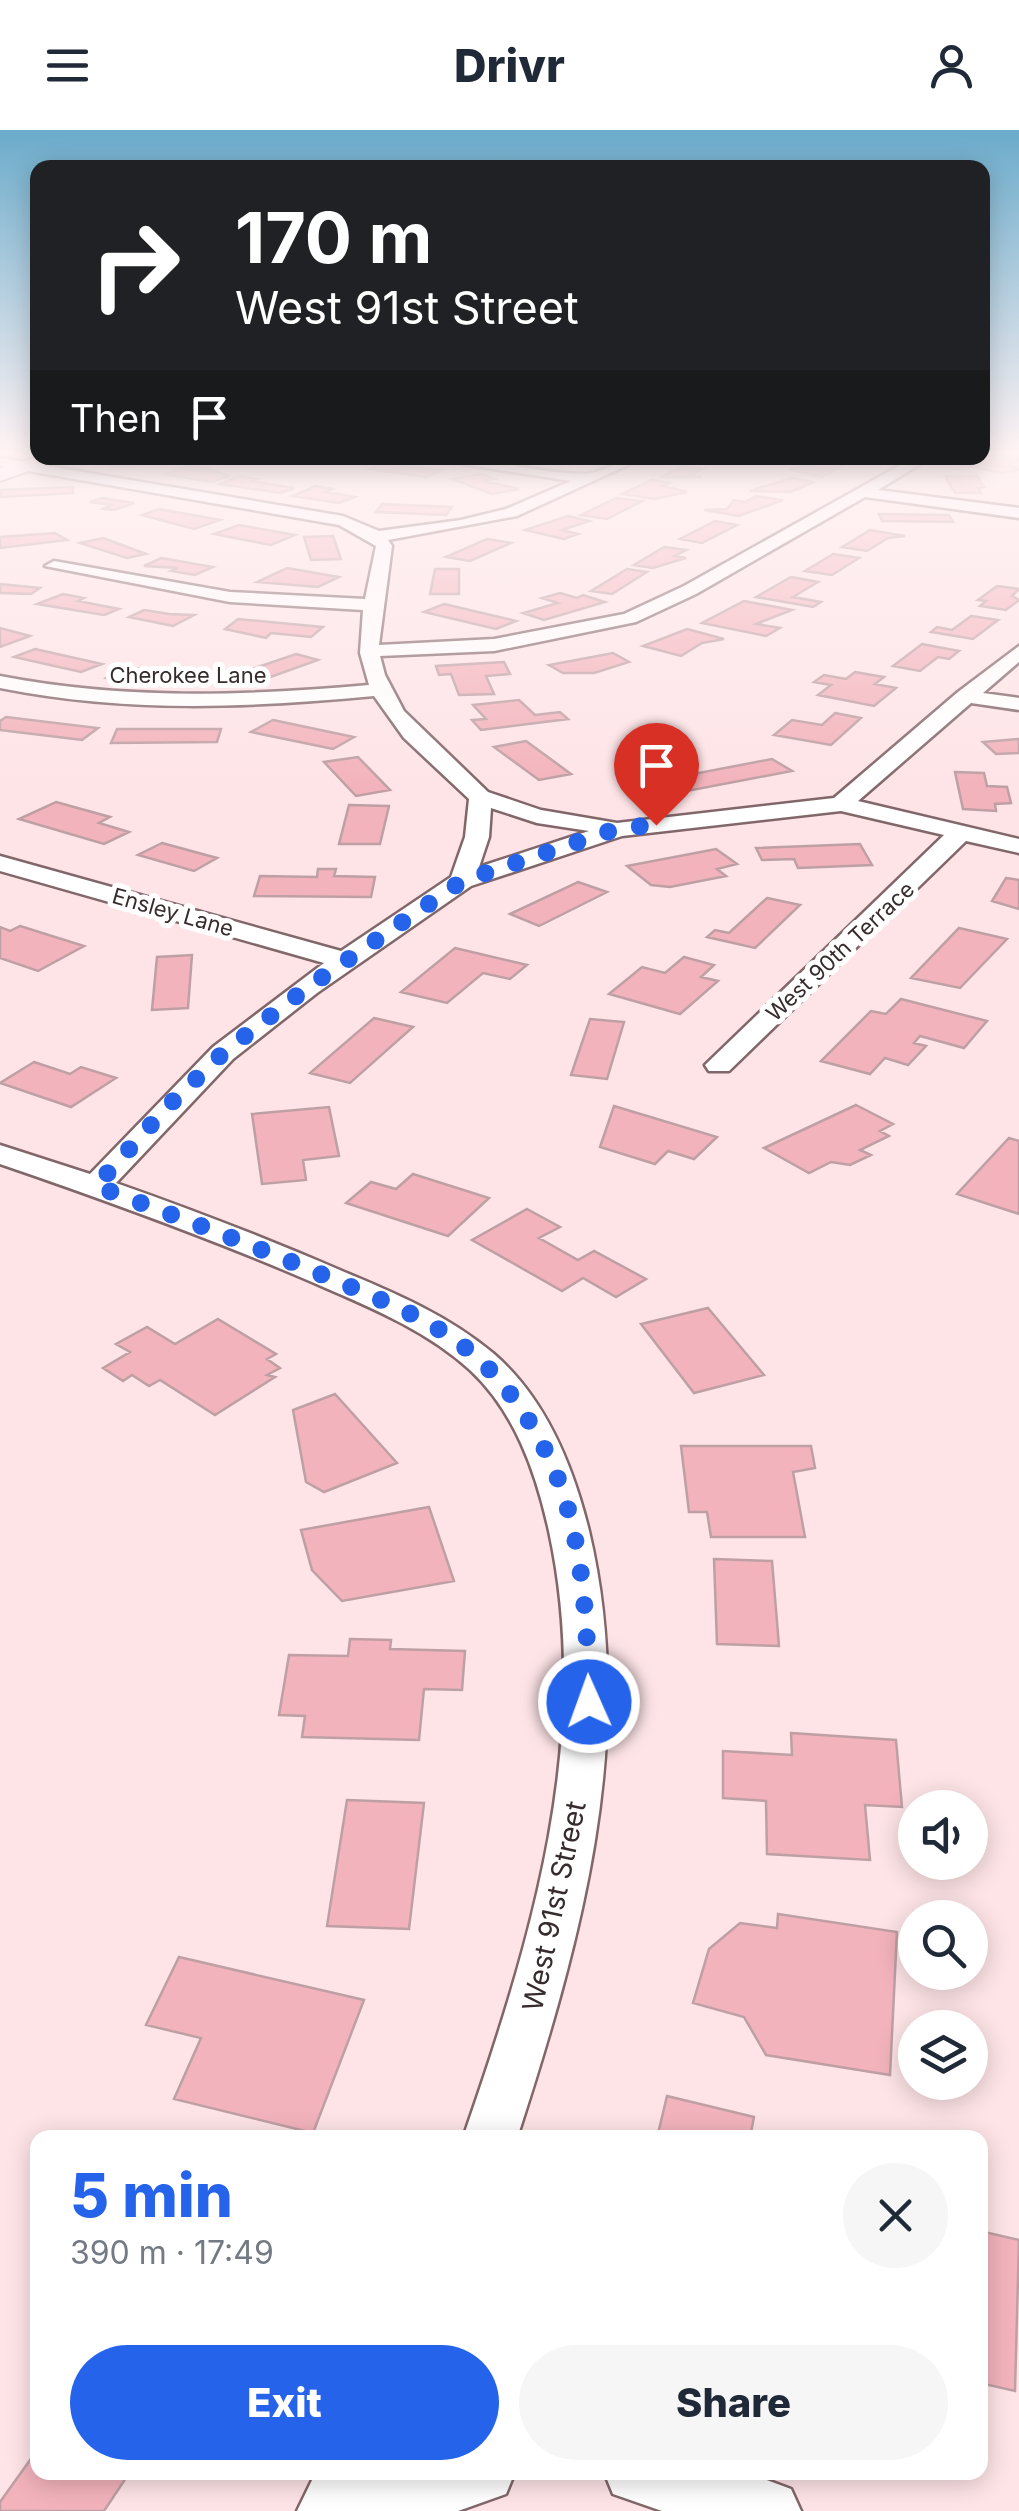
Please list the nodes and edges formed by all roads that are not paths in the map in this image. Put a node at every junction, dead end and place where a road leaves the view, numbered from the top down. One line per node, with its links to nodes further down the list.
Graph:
1 (382, 562): 4 (street)
2 (739, 562): 5 (street)
3 (54, 566): 4 (street)
4 (375, 605): 5 (street)
5 (370, 651): 8 (street)
6 (1019, 652): 9 (street)
7 (0, 682): 8 (street, Cherokee Lane)
8 (378, 690): 11 (street)
9 (965, 696): 10 (street); 12 (street)
10 (1019, 704)
11 (480, 797): 13 (street); 17 (street)
12 (841, 804): 13 (street); 14 (street)
13 (619, 828): 17 (street)
14 (958, 835): 15 (street); 19 (street, West 90th Terrace)
15 (1019, 846)
16 (0, 864): 18 (street, Ensley Lane)
17 (462, 881): 18 (street)
18 (346, 960): 21 (street)
19 (719, 1065)
20 (0, 1154): 21 (street, West 91st Street)
21 (96, 1186): 22 (street, West 91st Street)
22 (493, 2130)
23 (346, 2480): 26 (street)
24 (458, 2480): 27 (street)
25 (662, 2480): 28 (street)
26 (330, 2511)
27 (355, 2511)
28 (769, 2511)

